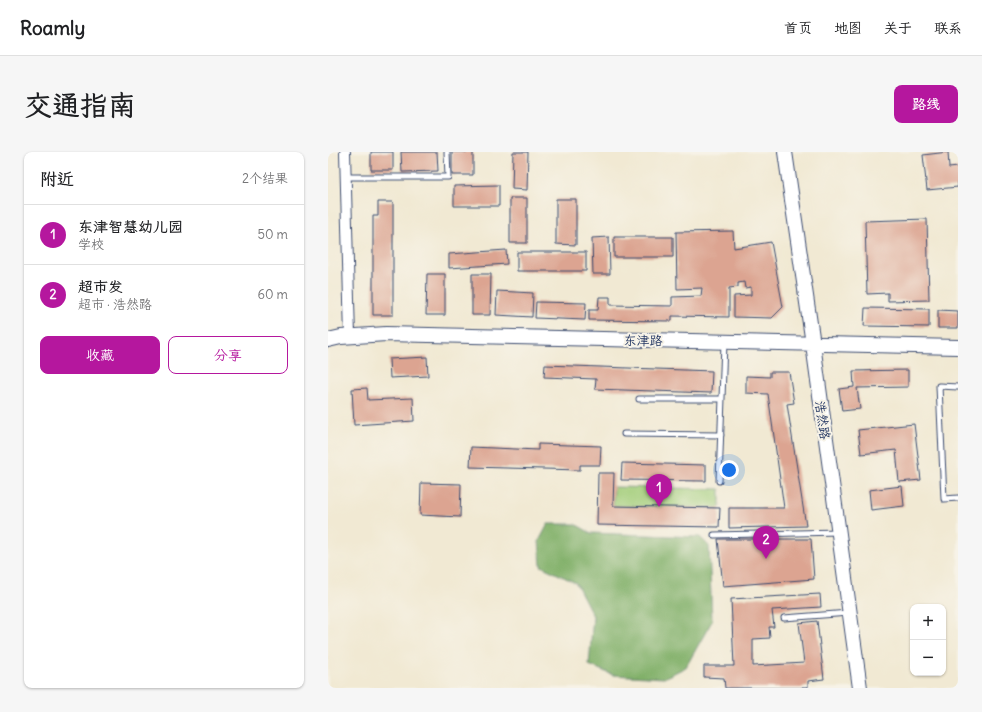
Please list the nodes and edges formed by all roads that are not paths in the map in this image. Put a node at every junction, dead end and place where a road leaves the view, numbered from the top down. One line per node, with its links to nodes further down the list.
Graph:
1 (345, 152): 4 (street)
2 (447, 152): 4 (lane)
3 (785, 152): 8 (street, 浩然路)
4 (345, 177): 5 (street)
5 (350, 337): 6 (street, 东津路); 7 (street, 东津路)
6 (328, 340)
7 (724, 342): 8 (street, 东津路); 12 (lane)
8 (813, 344): 9 (street, 东津路); 17 (street, 浩然路)
9 (958, 347)
10 (958, 386): 16 (lane)
11 (638, 398): 12 (lane)
12 (722, 399): 14 (lane)
13 (624, 434): 14 (lane)
14 (721, 435): 15 (lane)
15 (719, 481)
16 (958, 498)
17 (839, 532): 18 (lane); 19 (street, 浩然路)
18 (714, 535)
19 (850, 613): 20 (lane); 21 (street, 浩然路)
20 (784, 618)
21 (860, 688)

